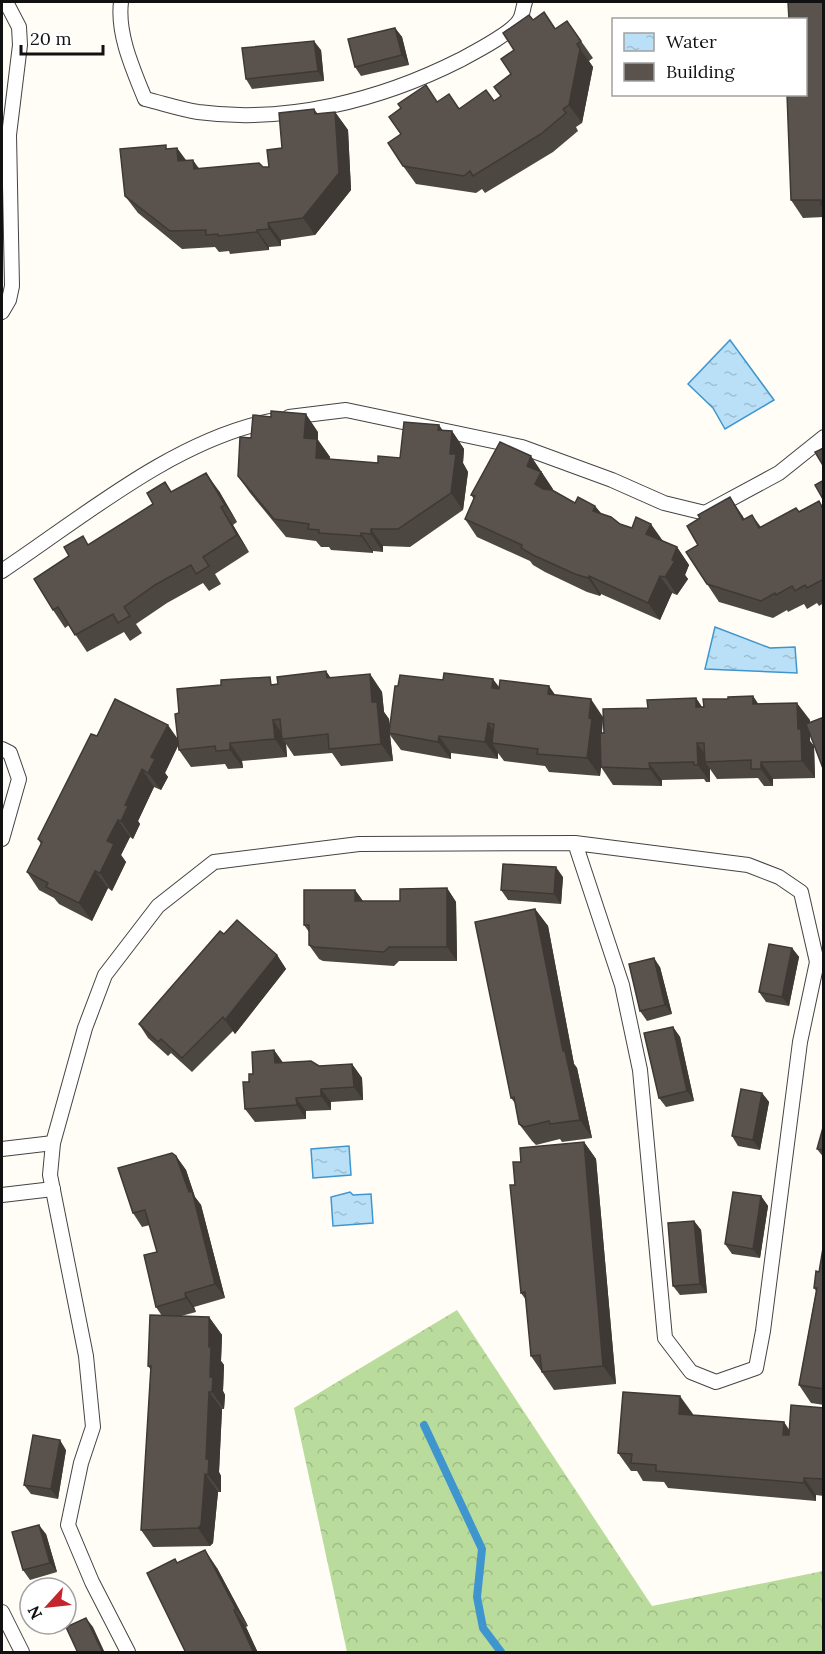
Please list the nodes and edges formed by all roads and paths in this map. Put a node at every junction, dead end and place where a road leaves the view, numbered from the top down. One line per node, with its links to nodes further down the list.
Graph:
1 (6, 2): 4 (lane)
2 (121, 2): 3 (lane)
3 (525, 2)
4 (2, 312)
5 (824, 437): 6 (lane)
6 (2, 571)
7 (2, 749): 8 (lane)
8 (2, 839)
9 (575, 843): 9 (lane); 10 (lane)
10 (53, 1143): 11 (lane); 12 (lane)
11 (2, 1149)
12 (53, 1189): 13 (lane); 16 (lane)
13 (2, 1195)
14 (2, 1612): 15 (lane)
15 (22, 1653)
16 (128, 1653)

